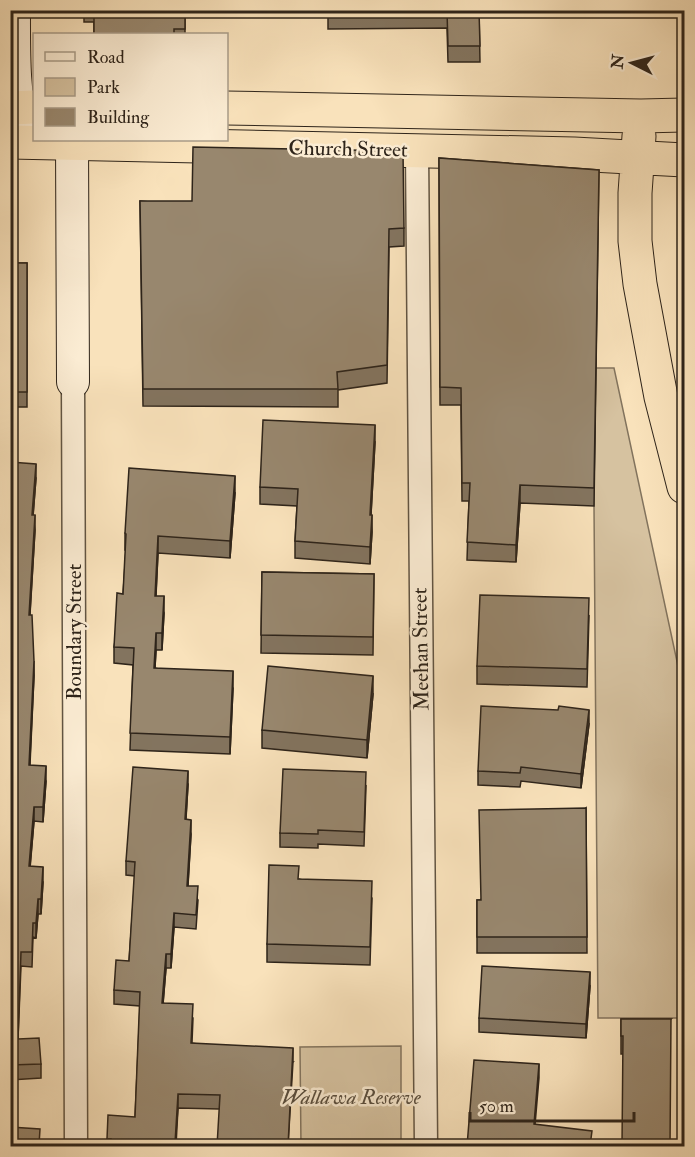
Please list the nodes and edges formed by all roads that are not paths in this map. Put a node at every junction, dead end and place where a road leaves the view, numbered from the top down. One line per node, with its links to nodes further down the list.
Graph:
1 (14, 10): 2 (street)
2 (21, 107): 6 (street)
3 (228, 108): 5 (highway, Church Street)
4 (684, 115): 5 (highway, Church Street)
5 (641, 116): 9 (highway)
6 (18, 142): 8 (highway, Church Street)
7 (417, 150): 8 (highway, Church Street); 9 (highway, Church Street); 14 (street, Meehan Street)
8 (71, 151): 11 (street, Boundary Street)
9 (637, 156): 10 (highway, Church Street); 12 (highway)
10 (684, 160)
11 (73, 382): 13 (street, Boundary Street)
12 (684, 487)
13 (76, 1146)
14 (426, 1146)

